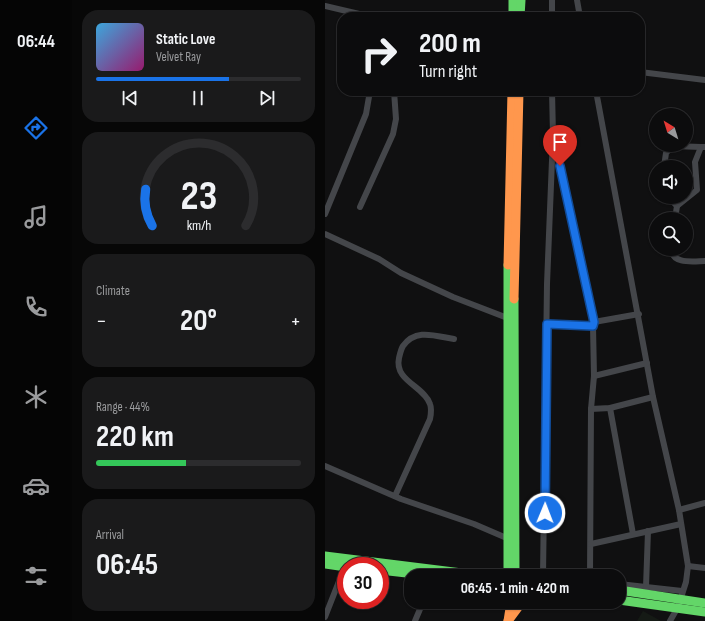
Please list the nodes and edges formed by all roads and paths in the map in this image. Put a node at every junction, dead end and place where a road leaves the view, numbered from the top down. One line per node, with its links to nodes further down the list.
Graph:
1 (513, 0): 7 (main road)
2 (521, 0): 8 (main road)
3 (552, 0): 9 (street)
4 (577, 0): 10 (street)
5 (325, 6): 6 (street)
6 (351, 12)
7 (513, 12)
8 (520, 12)
9 (552, 12)
10 (580, 12)
11 (645, 73): 12 (street)
12 (705, 80)
13 (369, 96): 25 (street)
14 (394, 96): 23 (street)
15 (512, 96): 30 (main road)
16 (519, 96): 30 (main road)
17 (552, 96): 19 (street)
18 (597, 96): 29 (street)
19 (553, 135): 31 (street); 32 (street)
20 (703, 147): 21 (street); 22 (street)
21 (665, 160)
22 (677, 206): 24 (street)
23 (360, 207)
24 (676, 212)
25 (325, 214)
26 (325, 234): 30 (street)
27 (674, 256): 28 (street)
28 (705, 261)
29 (639, 314): 32 (street); 34 (street)
30 (511, 319): 46 (main road)
31 (547, 324): 32 (street); 55 (street)
32 (593, 324): 35 (street)
33 (454, 340): 40 (street)
34 (647, 363): 35 (street); 36 (street)
35 (594, 376): 38 (street)
36 (653, 397): 37 (street); 42 (street)
37 (610, 408): 38 (street); 45 (street)
38 (591, 409): 47 (street)
39 (325, 466): 40 (street)
40 (395, 496): 46 (street)
41 (705, 503): 42 (street)
42 (679, 510): 43 (street)
43 (681, 524): 44 (street); 51 (street)
44 (648, 531): 45 (street); 61 (street)
45 (633, 534): 47 (street)
46 (511, 540): 54 (main road)
47 (591, 544): 56 (street)
48 (325, 556): 53 (main road)
49 (325, 564): 50 (main road)
50 (337, 565)
51 (687, 566): 52 (street); 63 (street)
52 (705, 568)
53 (430, 569)
54 (513, 569)
55 (543, 569)
56 (590, 569)
57 (389, 571): 58 (main road)
58 (404, 573)
59 (626, 585): 61 (street)
60 (337, 586): 71 (street)
61 (646, 587): 63 (street)
62 (626, 591): 63 (main road)
63 (680, 599): 64 (main road); 65 (main road); 70 (main road); 75 (street)
64 (626, 600)
65 (705, 603)
66 (420, 609): 72 (street)
67 (504, 609): 73 (main road)
68 (510, 609): 74 (main road)
69 (517, 609): 74 (main road)
70 (705, 612)
71 (325, 617)
72 (415, 621)
73 (503, 621)
74 (508, 621)
75 (670, 621)

